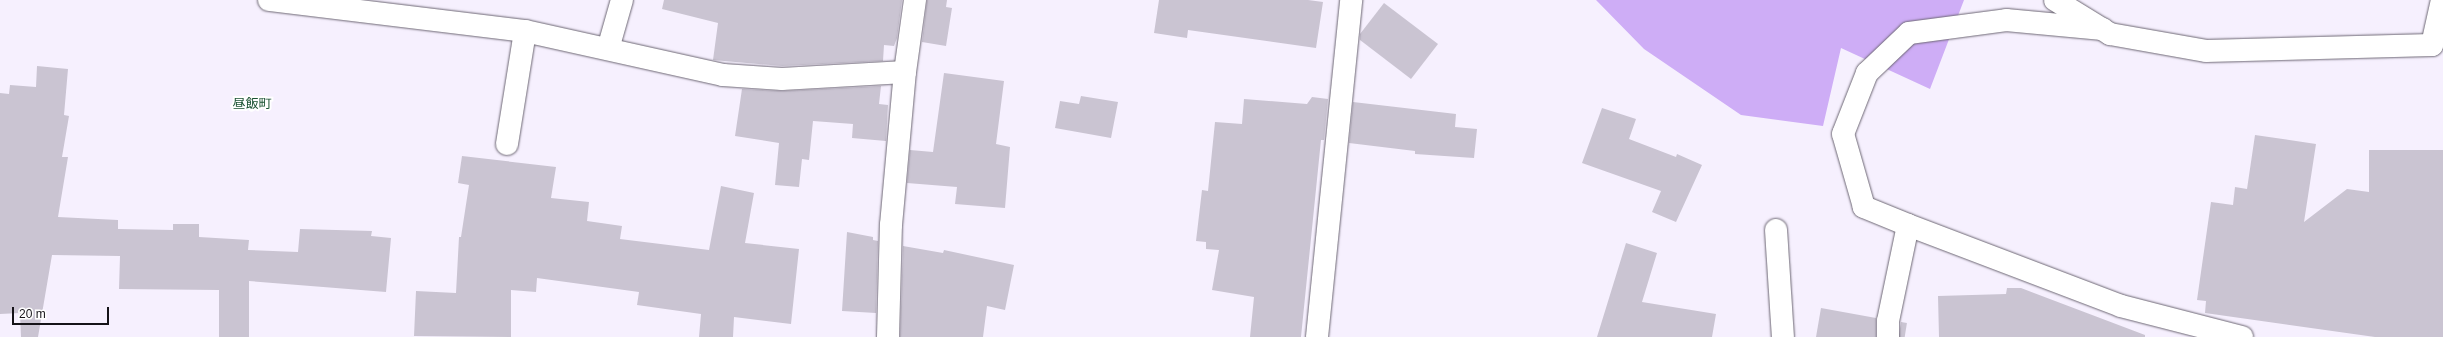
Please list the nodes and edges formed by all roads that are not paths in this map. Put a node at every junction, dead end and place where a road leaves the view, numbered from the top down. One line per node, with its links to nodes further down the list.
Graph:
1 (277, 0): 8 (street)
2 (622, 0): 9 (street)
3 (915, 0): 10 (street)
4 (1351, 0): 15 (street)
5 (2054, 0): 7 (street)
6 (2442, 0): 7 (street)
7 (2102, 29): 12 (street)
8 (525, 31): 9 (street); 11 (street)
9 (608, 49): 10 (street)
10 (905, 72): 14 (street)
11 (507, 144)
12 (1908, 225): 17 (street); 18 (street)
13 (1776, 230): 16 (street)
14 (888, 337)
15 (1317, 337)
16 (1783, 337)
17 (1888, 337)
18 (2242, 337)

